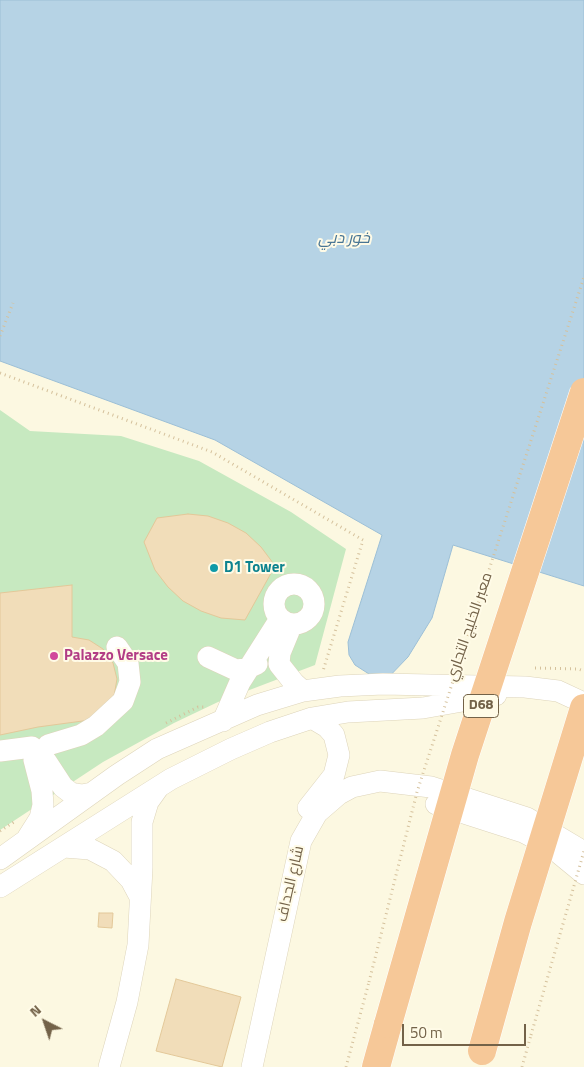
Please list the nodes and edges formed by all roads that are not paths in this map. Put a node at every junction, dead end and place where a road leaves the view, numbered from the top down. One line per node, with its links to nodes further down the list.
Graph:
1 (584, 392): 31 (highway, D68, bridge)
2 (117, 646): 14 (street)
3 (208, 657): 5 (street)
4 (281, 667): 5 (street); 5 (street); 7 (street)
5 (245, 674): 11 (street)
6 (525, 687): 7 (street); 8 (street); 10 (street)
7 (310, 689): 11 (street)
8 (584, 703)
9 (584, 708): 27 (highway, bridge)
10 (312, 718): 16 (street); 26 (street)
11 (223, 721): 13 (street)
12 (0, 750): 14 (street)
13 (157, 750): 17 (street); 18 (street)
14 (38, 754): 15 (street); 17 (street); 19 (street)
15 (0, 760)
16 (158, 788): 18 (street); 25 (street)
17 (92, 793): 19 (street)
18 (83, 835): 20 (street)
19 (26, 841): 22 (street)
20 (64, 846): 24 (street); 25 (street)
21 (584, 852): 26 (street, شارع الجداف)
22 (0, 859)
23 (578, 875): 30 (street, شارع الجداف)
24 (0, 887)
25 (140, 895): 28 (street)
26 (277, 946): 29 (street, شارع الجداف)
27 (480, 1059)
28 (109, 1067)
29 (252, 1067)
30 (266, 1067)
31 (376, 1067)

